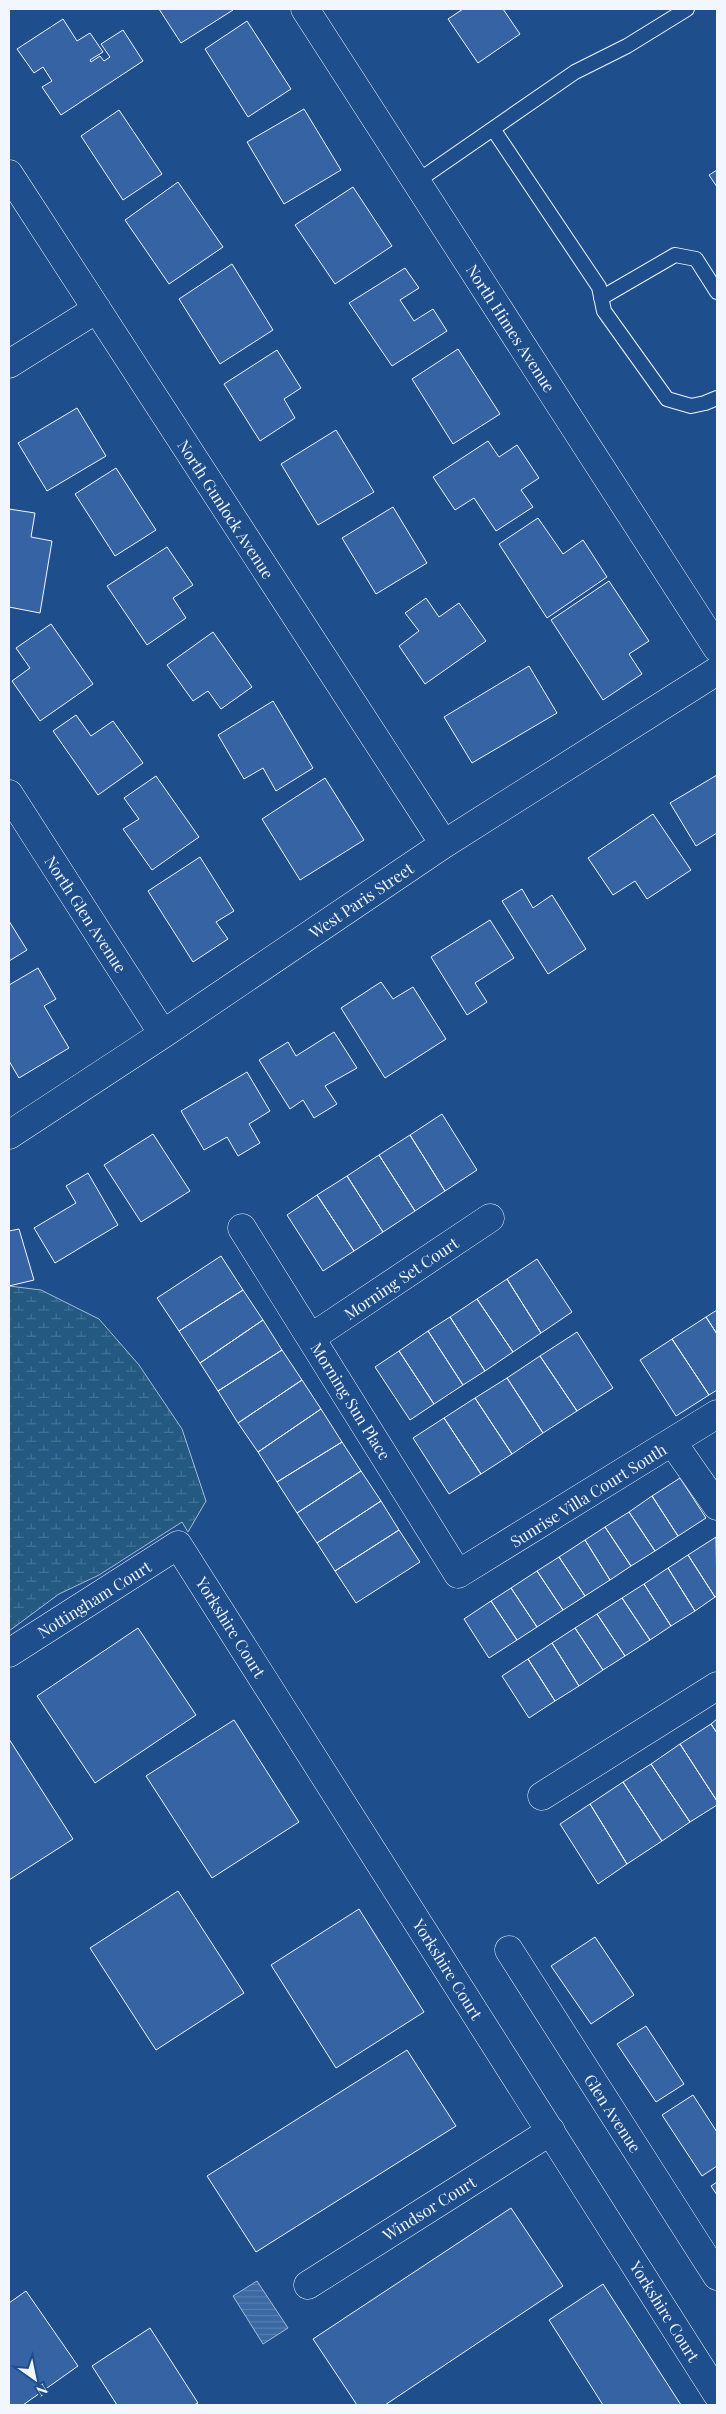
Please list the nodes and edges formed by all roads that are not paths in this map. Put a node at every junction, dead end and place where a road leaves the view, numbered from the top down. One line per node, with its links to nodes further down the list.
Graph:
1 (304, 9): 5 (street, North Himes Avenue)
2 (687, 9): 3 (lane)
3 (493, 129): 5 (lane); 7 (lane)
4 (9, 174): 8 (street, North Gunlock Avenue)
5 (416, 182): 11 (street, North Himes Avenue)
6 (717, 292): 7 (lane)
7 (601, 298): 10 (lane)
8 (97, 309): 9 (street); 14 (street, North Gunlock Avenue)
9 (9, 364)
10 (717, 398)
11 (717, 648)
12 (717, 671): 14 (street, West Paris Street)
13 (9, 794): 15 (street, North Glen Avenue)
14 (444, 844): 15 (street, West Paris Street)
15 (163, 1034): 16 (street, West Paris Street)
16 (9, 1135)
17 (490, 1218): 19 (street, Morning Set Court)
18 (242, 1228): 19 (street, Morning Sun Place)
19 (312, 1337): 24 (street, Morning Sun Place)
20 (717, 1414): 21 (street, Sunrise Villa Court South)
21 (673, 1443): 22 (street); 24 (street, Sunrise Villa Court South)
22 (717, 1506)
23 (178, 1545): 25 (street, Nottingham Court); 29 (street, Yorkshire Court)
24 (458, 1574)
25 (9, 1653)
26 (717, 1686): 27 (street)
27 (542, 1796)
28 (509, 1950): 30 (street, Glen Avenue)
29 (550, 2131): 31 (street, Windsor Court); 32 (street, Yorkshire Court)
30 (717, 2276)
31 (308, 2285)
32 (717, 2394)

